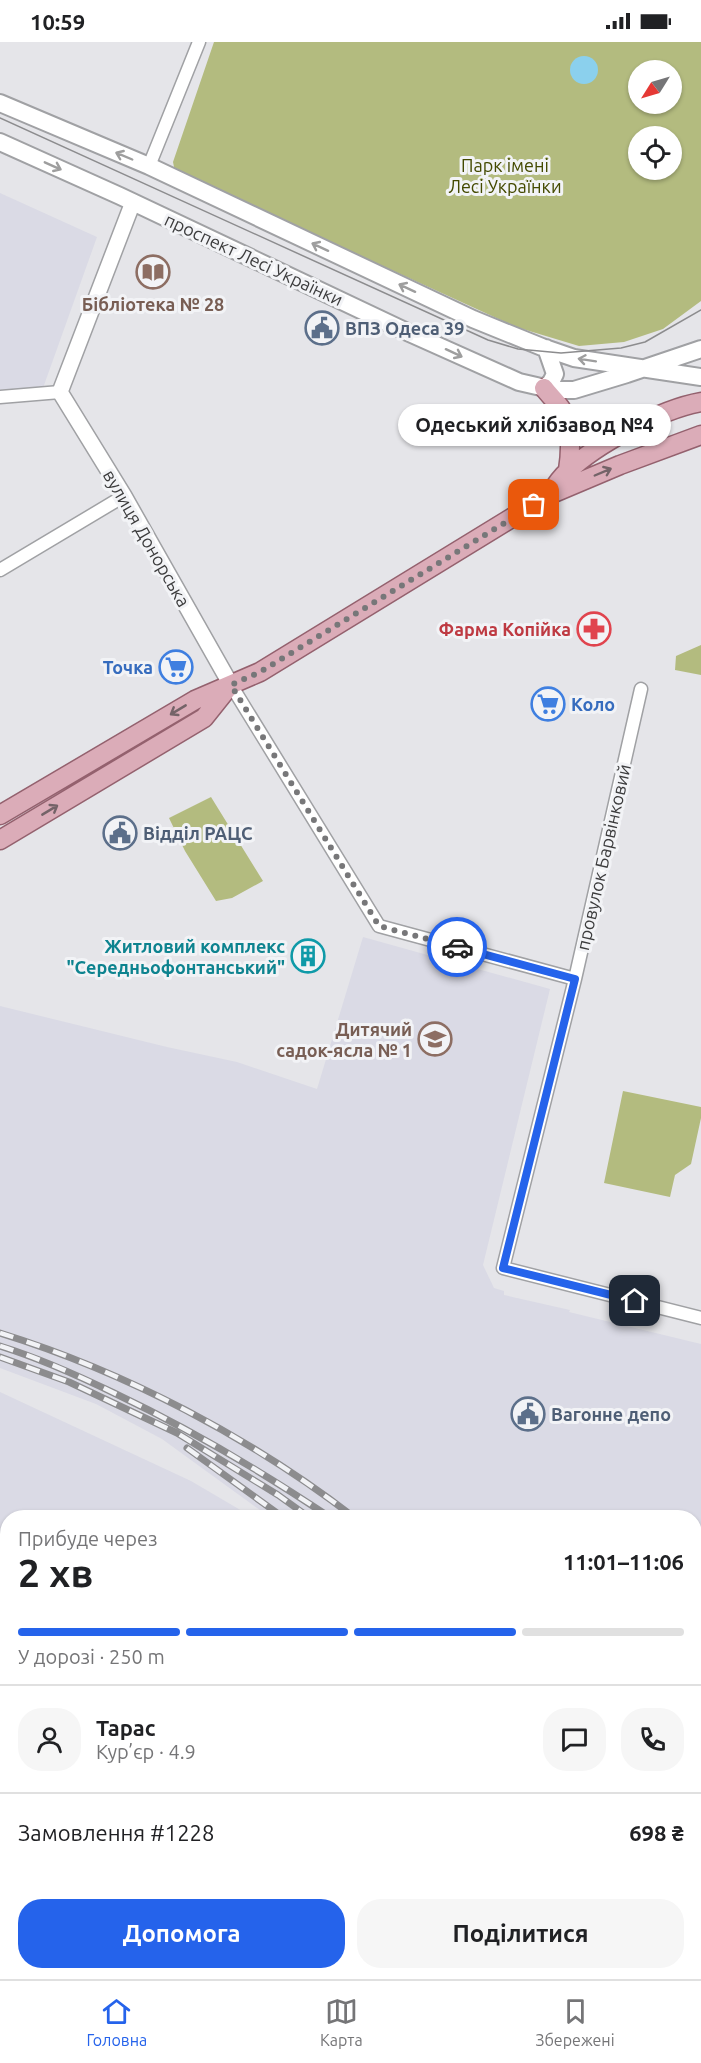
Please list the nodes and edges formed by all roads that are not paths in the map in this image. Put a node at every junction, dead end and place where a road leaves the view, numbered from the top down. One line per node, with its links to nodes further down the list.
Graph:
1 (199, 42): 4 (street)
2 (0, 103): 4 (main road, проспект Лесі Українки, one-way to 2)
3 (0, 142): 5 (main road, проспект Лесі Українки, one-way to 5)
4 (149, 166): 6 (main road, проспект Лесі Українки, one-way to 4)
5 (133, 202): 10 (main road, проспект Лесі Українки, one-way to 10); 11 (street)
6 (546, 348): 8 (main road, проспект Лесі Українки, one-way to 6); 10 (main road)
7 (701, 349): 8 (main road, проспект Лесі Українки)
8 (645, 368): 9 (main road, проспект Лесі Українки); 10 (main road, проспект Лесі Українки)
9 (701, 377)
10 (544, 388): 15 (main road)
11 (60, 392): 12 (street); 17 (street, вулиця Донорська)
12 (0, 397)
13 (701, 402): 15 (main road)
14 (700, 435): 16 (main road, one-way to 14)
15 (568, 470): 16 (main road)
16 (549, 495): 19 (main road)
17 (124, 496): 18 (street); 19 (street, вулиця Донорська)
18 (0, 570)
19 (231, 685): 21 (main road, one-way to 21); 22 (main road, one-way to 19); 23 (street)
20 (641, 689): 23 (street, провулок Барвінковий)
21 (0, 815)
22 (0, 840)
23 (575, 979): 24 (street, провулок Барвінковий)
24 (701, 1318)

